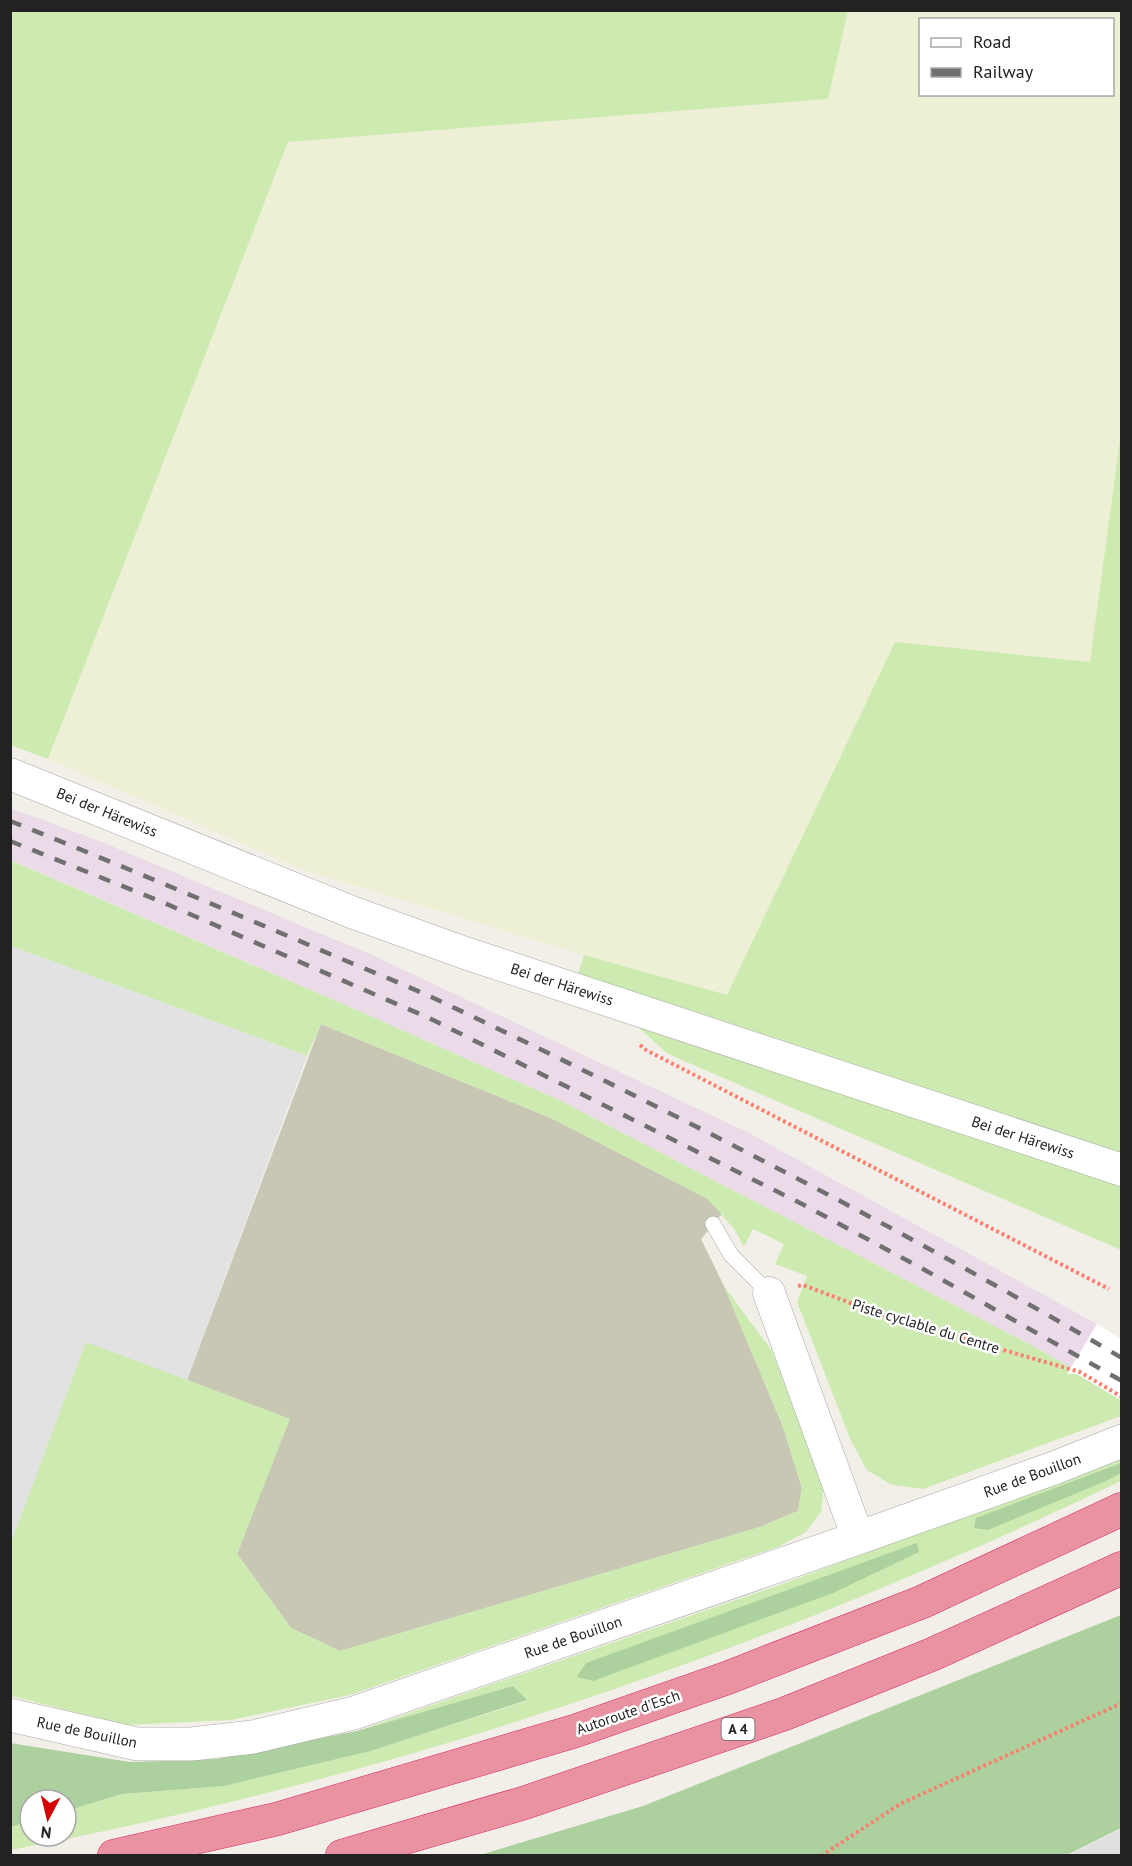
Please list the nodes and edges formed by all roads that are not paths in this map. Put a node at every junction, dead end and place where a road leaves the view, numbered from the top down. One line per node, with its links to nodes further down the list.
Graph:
1 (10, 774): 2 (street, Bei der Härewiss)
2 (1122, 1170)
3 (713, 1224): 4 (lane)
4 (769, 1293): 7 (street)
5 (1122, 1441): 7 (street, Rue de Bouillon)
6 (1122, 1509): 10 (highway, Autoroute d'Esch)
7 (858, 1538): 9 (street, Rue de Bouillon)
8 (1122, 1568): 11 (highway, A 4)
9 (10, 1715)
10 (114, 1856)
11 (342, 1856)

